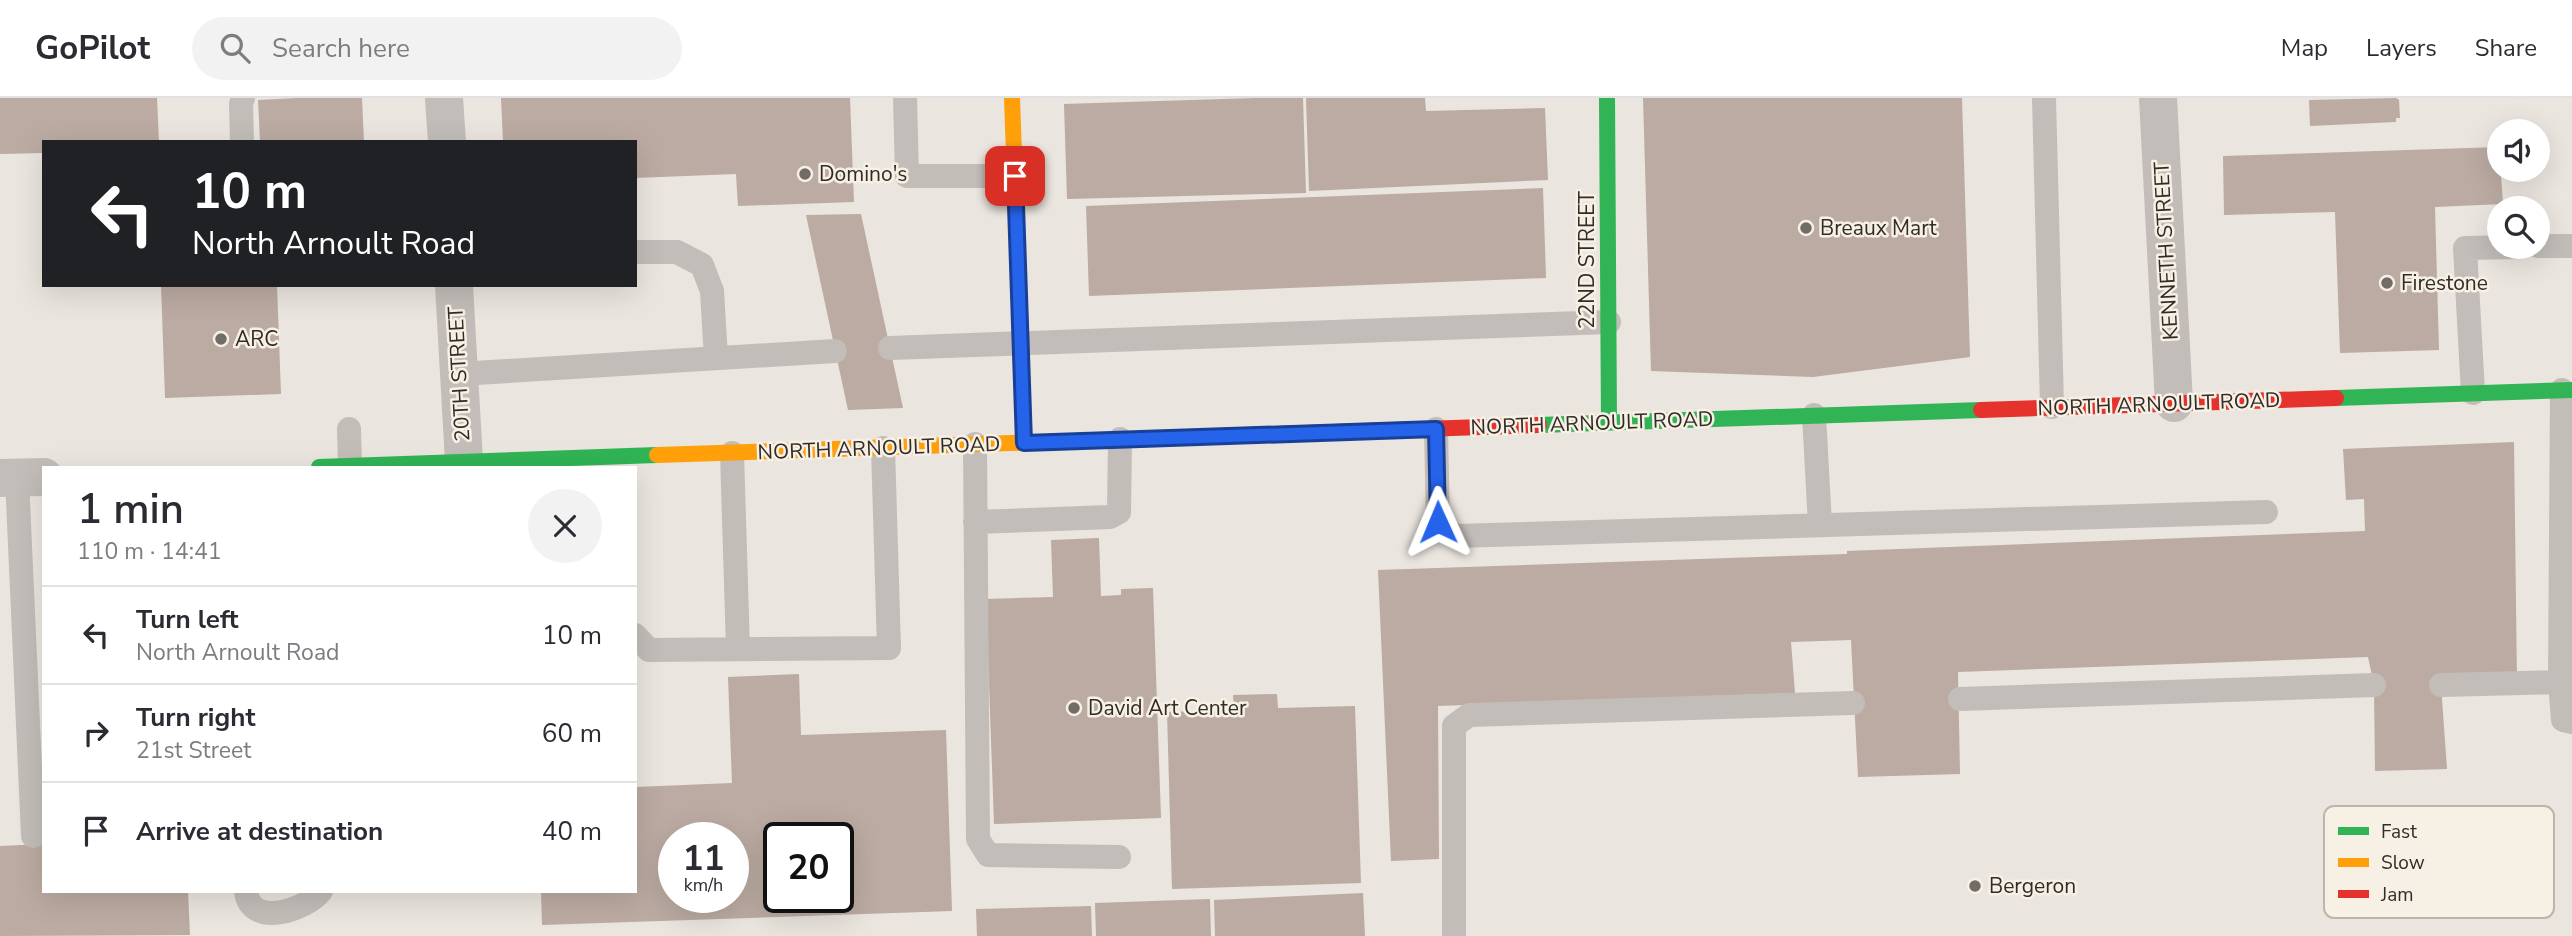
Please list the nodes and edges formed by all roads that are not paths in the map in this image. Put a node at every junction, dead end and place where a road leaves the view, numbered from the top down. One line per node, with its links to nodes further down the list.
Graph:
1 (243, 98): 8 (lane)
2 (444, 98): 9 (street)
3 (905, 98): 10 (lane)
4 (1013, 98): 10 (street)
5 (1607, 98): 16 (street, 22ND STREET)
6 (2044, 98): 25 (lane)
7 (2158, 98): 24 (street, KENNETH STREET)
8 (242, 140)
9 (447, 140)
10 (1015, 176): 17 (street)
11 (2550, 246): 12 (lane)
12 (2572, 246)
13 (2487, 248): 23 (lane)
14 (637, 252): 20 (lane)
15 (454, 287): 21 (street, 20TH STREET)
16 (1609, 322): 17 (lane); 27 (street, 22ND STREET)
17 (1021, 343): 18 (lane); 31 (street)
18 (890, 348)
19 (835, 351): 20 (lane)
20 (716, 358): 21 (lane)
21 (459, 374): 35 (street, 20TH STREET)
22 (2567, 390): 23 (street, NORTH ARNOULT ROAD); 45 (lane)
23 (2473, 393): 24 (street, NORTH ARNOULT ROAD)
24 (2174, 403): 25 (street, NORTH ARNOULT ROAD)
25 (2052, 408): 26 (street, NORTH ARNOULT ROAD)
26 (1814, 415): 27 (street, NORTH ARNOULT ROAD); 42 (lane)
27 (1609, 423): 29 (street, NORTH ARNOULT ROAD)
28 (349, 429): 37 (lane)
29 (1436, 429): 30 (street, NORTH ARNOULT ROAD); 42 (lane)
30 (1120, 439): 31 (street, NORTH ARNOULT ROAD); 41 (lane)
31 (1024, 443): 32 (street, NORTH ARNOULT ROAD)
32 (975, 444): 33 (street, NORTH ARNOULT ROAD); 41 (lane)
33 (883, 448): 34 (street, NORTH ARNOULT ROAD); 44 (lane)
34 (732, 453): 36 (street, NORTH ARNOULT ROAD); 44 (lane)
35 (464, 462): 36 (street, NORTH ARNOULT ROAD); 38 (street, NORTH ARNOULT ROAD)
36 (584, 463)
37 (350, 466): 38 (street, NORTH ARNOULT ROAD)
38 (394, 466)
39 (20, 477): 51 (lane)
40 (2266, 512): 42 (lane)
41 (975, 522): 52 (lane)
42 (1820, 526)
43 (637, 637): 44 (lane)
44 (738, 649)
45 (2560, 682): 47 (lane); 50 (lane)
46 (2374, 685): 48 (lane)
47 (2441, 685)
48 (1960, 699)
49 (1853, 704): 55 (lane)
50 (2568, 721)
51 (33, 836)
52 (1119, 857)
53 (246, 893): 54 (lane)
54 (319, 893)
55 (1454, 936)

